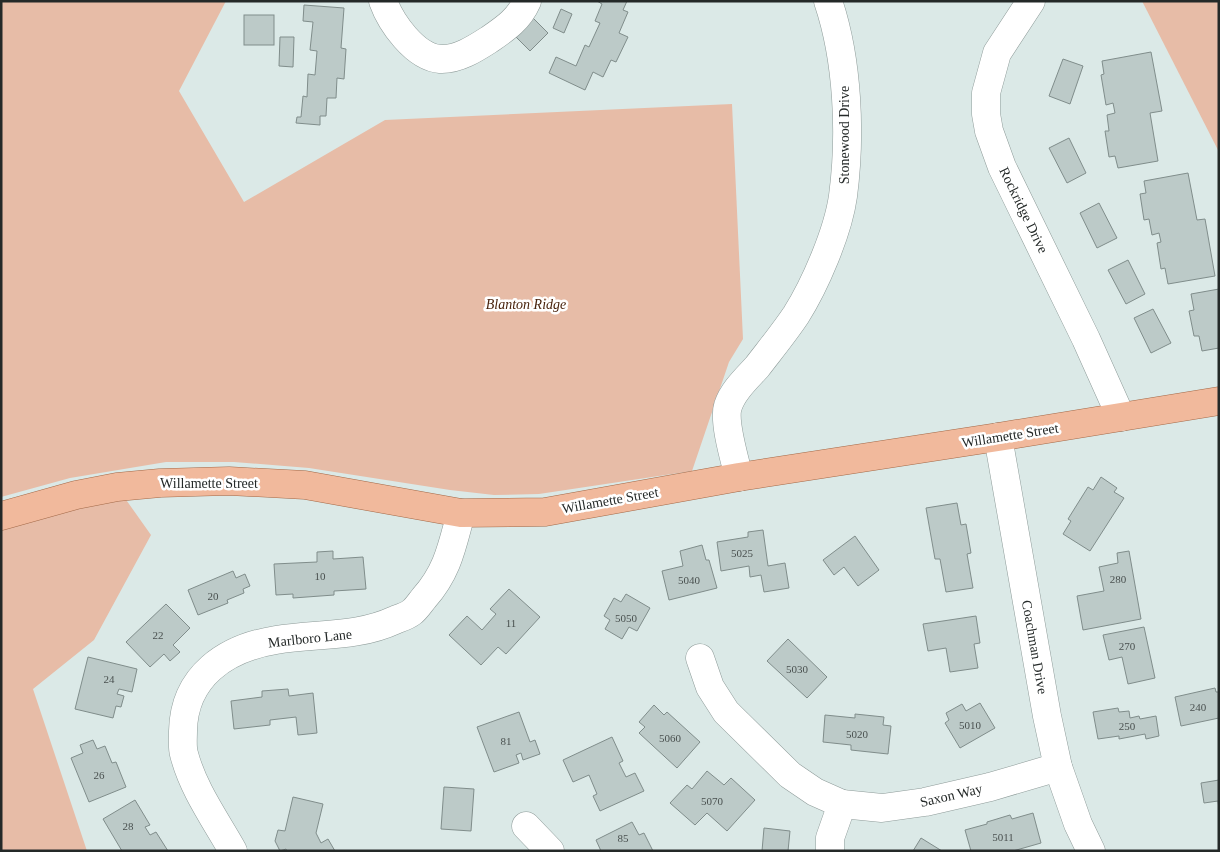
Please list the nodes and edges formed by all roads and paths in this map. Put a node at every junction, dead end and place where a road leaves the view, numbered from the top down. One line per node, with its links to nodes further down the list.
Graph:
1 (383, 1): 2 (street)
2 (527, 1)
3 (828, 1): 8 (street, Stonewood Drive)
4 (1031, 1): 6 (street, Rockridge Drive)
5 (1219, 401): 6 (main road, Willamette Street)
6 (1121, 417): 7 (main road, Willamette Street)
7 (998, 438): 8 (main road, Willamette Street); 12 (street, Coachman Drive)
8 (739, 477): 9 (main road, Willamette Street)
9 (461, 513): 10 (main road, Willamette Street); 15 (street, Marlboro Lane)
10 (1, 516)
11 (700, 658): 13 (street, Saxon Way)
12 (1058, 767): 13 (street, Saxon Way); 18 (street, Coachman Drive)
13 (842, 804): 17 (street)
14 (526, 826): 16 (street)
15 (233, 851)
16 (550, 851)
17 (830, 851)
18 (1091, 851)

